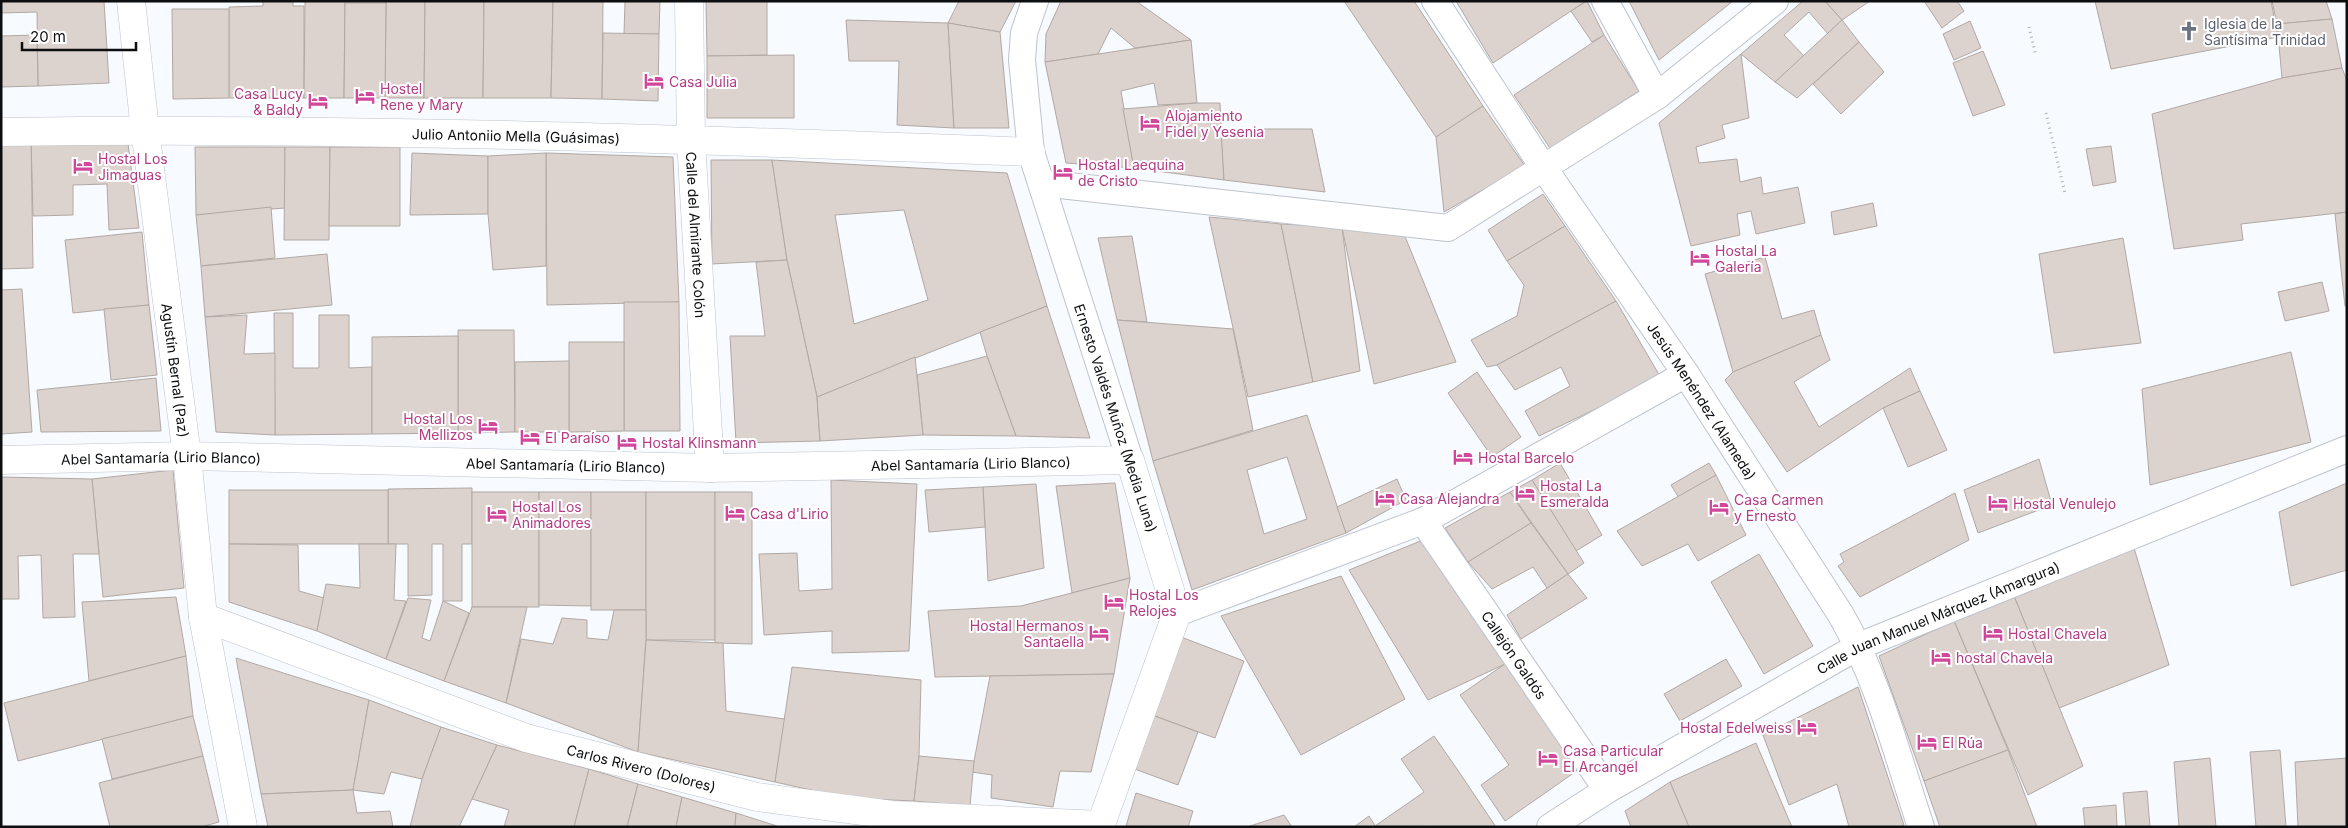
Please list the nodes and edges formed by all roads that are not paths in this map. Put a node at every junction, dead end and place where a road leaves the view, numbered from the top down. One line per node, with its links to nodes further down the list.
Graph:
1 (131, 1): 8 (street, Agustín Bernal (Paz))
2 (689, 1): 10 (street, Calle del Almirante Colón)
3 (1036, 1): 11 (street, Ernesto Valdés Muñoz (Media Luna))
4 (1435, 1): 12 (street, Jesús Menéndez (Alameda))
5 (1605, 1): 7 (street)
6 (1775, 1): 7 (street)
7 (1657, 96): 12 (street)
8 (145, 130): 9 (street, Julio Antoniio Mella (Guásimas)); 10 (street, Julio Antoniio Mella (Guásimas)); 16 (street, Agustín Bernal (Paz))
9 (1, 132)
10 (691, 140): 11 (street, Julio Antoniio Mella (Guásimas)); 19 (street, Calle del Almirante Colón)
11 (1031, 152): 13 (street, Ernesto Valdés Muñoz (Media Luna))
12 (1544, 168): 13 (street); 14 (street, Jesús Menéndez (Alameda))
13 (1042, 184): 18 (street, Ernesto Valdés Muñoz (Media Luna))
14 (1686, 374): 20 (street); 23 (street, Jesús Menéndez (Alameda))
15 (2347, 449): 23 (street, Calle Juan Manuel Márquez (Amargura))
16 (188, 456): 17 (street, Abel Santamaría (Lirio Blanco)); 19 (street, Abel Santamaría (Lirio Blanco)); 22 (street, Agustín Bernal (Paz))
17 (1, 460)
18 (1130, 460): 19 (street, Abel Santamaría (Lirio Blanco)); 21 (street, Ernesto Valdés Muñoz (Media Luna))
19 (710, 468)
20 (1423, 521): 21 (street); 24 (street, Callejón Galdós)
21 (1177, 613): 25 (street)
22 (203, 617): 25 (street, Carlos Rivero (Dolores)); 26 (street, Agustín Bernal (Paz))
23 (1859, 646): 24 (street, Calle Juan Manuel Márquez (Amargura)); 28 (street, Jesús Menéndez (Alameda))
24 (1607, 790): 27 (street, Calle Juan Manuel Márquez (Amargura))
25 (1100, 826)
26 (243, 827)
27 (1550, 827)
28 (1921, 827)

